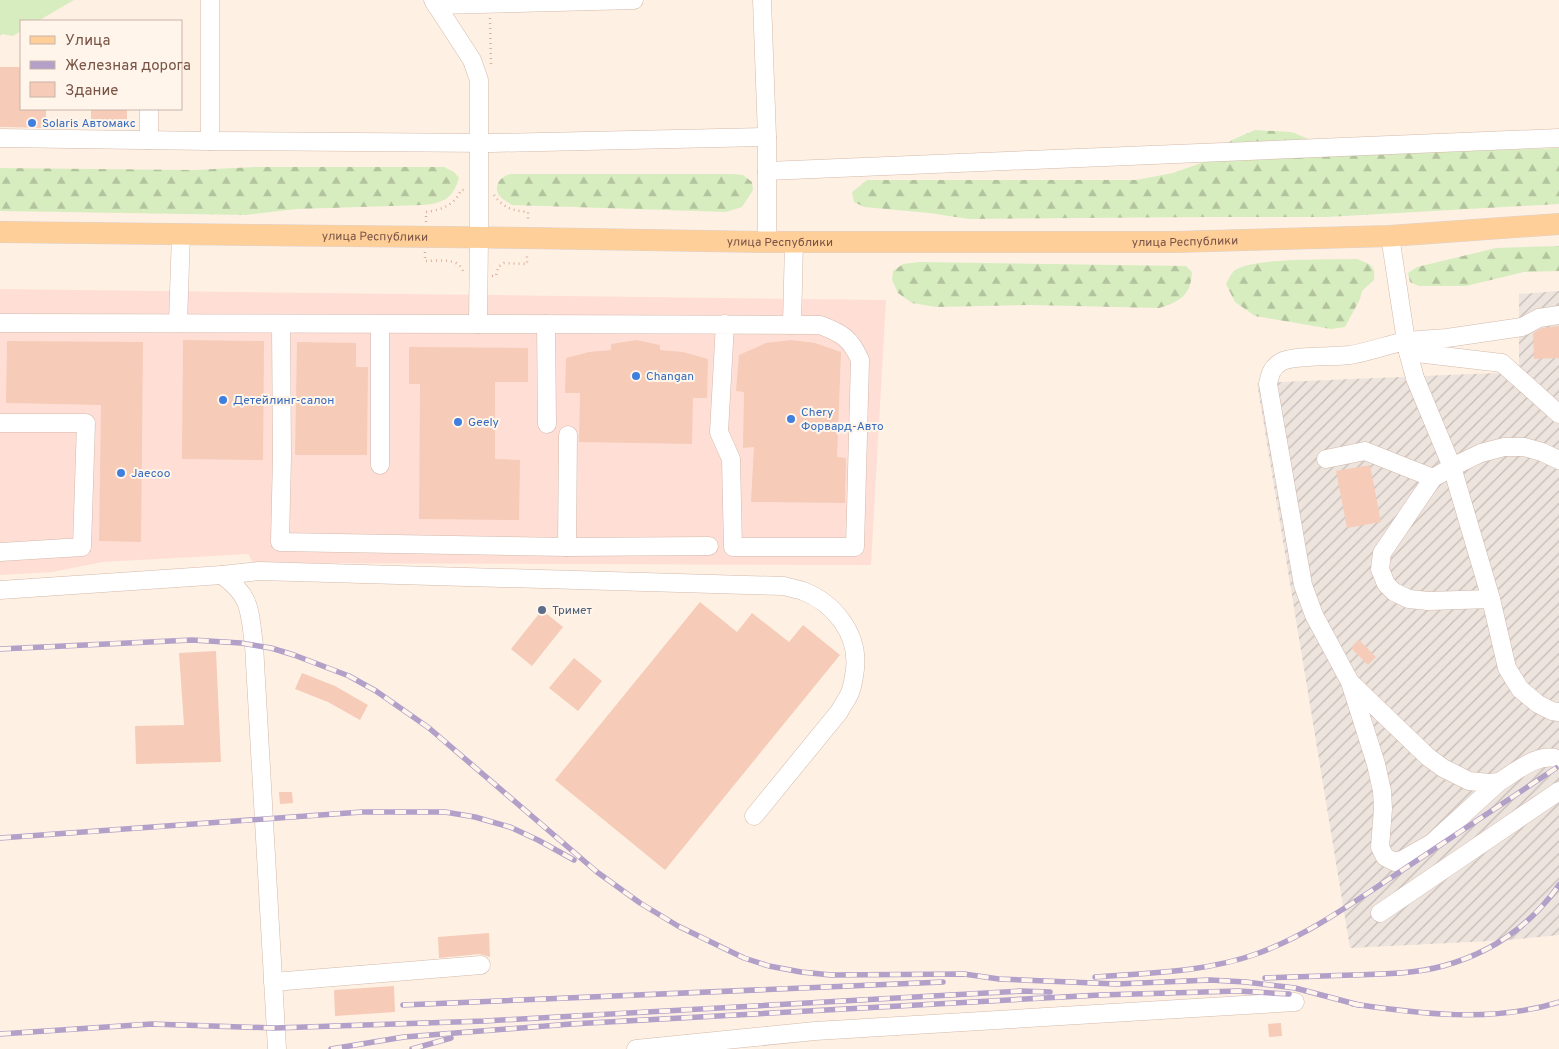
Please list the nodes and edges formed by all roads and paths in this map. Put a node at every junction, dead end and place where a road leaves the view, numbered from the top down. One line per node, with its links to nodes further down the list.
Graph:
1 (210, 0): 11 (lane)
2 (634, 0): 4 (lane)
3 (762, 0): 7 (lane)
4 (456, 2): 5 (lane)
5 (434, 3): 12 (lane)
6 (149, 110): 10 (lane)
7 (766, 137): 12 (lane); 13 (lane)
8 (0, 138): 10 (lane)
9 (1559, 138): 13 (lane)
10 (149, 140): 11 (lane)
11 (210, 141): 12 (lane)
12 (480, 143): 22 (lane)
13 (767, 171): 23 (lane)
14 (461, 190): 16 (path)
15 (493, 191): 17 (path)
16 (426, 212)
17 (528, 212)
18 (1559, 224): 21 (main road, улица Республики)
19 (0, 232): 20 (main road, улица Республики)
20 (181, 234): 22 (main road, улица Республики); 31 (lane)
21 (1390, 236): 24 (main road, улица Республики); 38 (lane)
22 (480, 238): 23 (main road, улица Республики); 34 (lane)
23 (767, 242): 24 (main road, улица Республики)
24 (794, 242): 37 (lane)
25 (425, 261): 27 (path)
26 (527, 264): 28 (path)
27 (464, 276)
28 (496, 276)
29 (1559, 315): 38 (lane)
30 (0, 323): 31 (lane)
31 (178, 324): 32 (lane)
32 (281, 324): 33 (lane); 49 (lane)
33 (380, 324): 34 (lane); 45 (lane)
34 (478, 324): 35 (lane)
35 (546, 324): 36 (lane); 41 (lane)
36 (725, 324): 37 (lane); 37 (lane)
37 (792, 325)
38 (1407, 346): 39 (lane); 46 (lane); 54 (lane)
39 (1559, 414)
40 (0, 423): 50 (lane)
41 (547, 424)
42 (568, 435): 49 (lane)
43 (1326, 459): 47 (lane)
44 (1559, 460): 46 (lane)
45 (380, 465)
46 (1452, 467): 47 (lane); 53 (lane)
47 (1433, 478): 53 (lane)
48 (709, 546): 49 (lane)
49 (567, 547)
50 (0, 552)
51 (222, 575): 52 (lane); 59 (lane); 62 (lane)
52 (0, 590)
53 (1491, 600): 55 (lane)
54 (1350, 682): 57 (lane); 57 (lane)
55 (1559, 712)
56 (1559, 759): 57 (lane)
57 (1499, 782)
58 (1559, 791): 60 (lane)
59 (754, 816)
60 (1380, 913)
61 (481, 965): 62 (lane)
62 (273, 982): 64 (lane)
63 (1295, 1002): 65 (lane)
64 (277, 1049)
65 (636, 1049)

